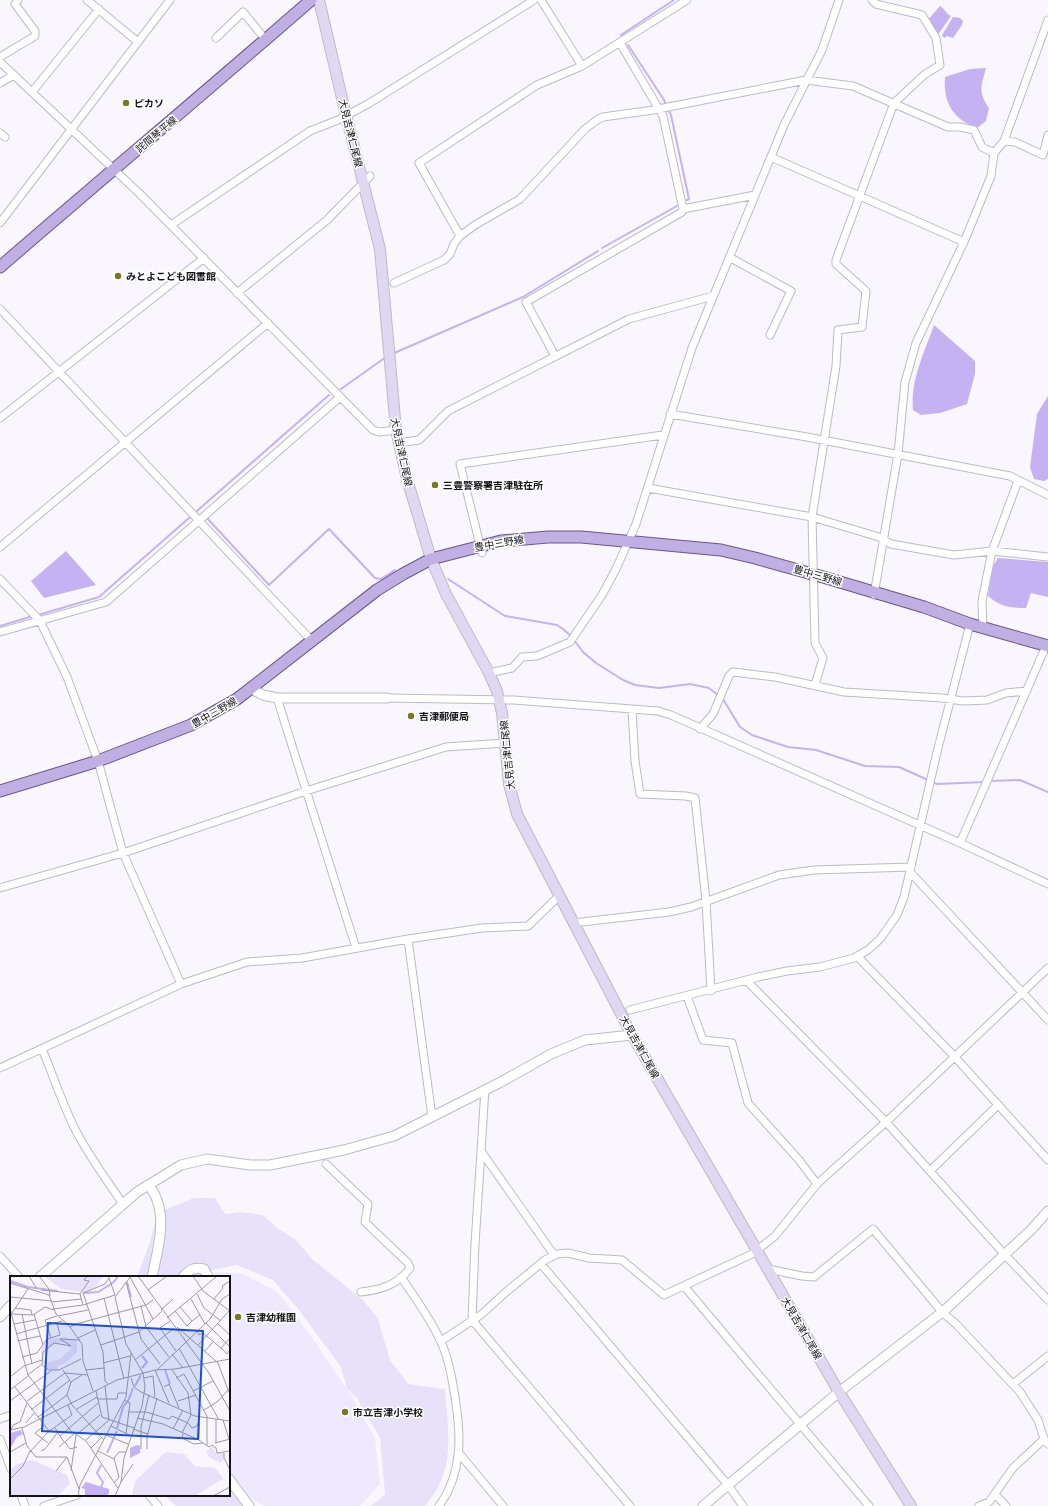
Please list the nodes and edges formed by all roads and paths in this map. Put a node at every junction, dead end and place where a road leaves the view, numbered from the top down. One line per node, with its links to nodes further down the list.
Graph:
1 (18, 0): 17 (street)
2 (87, 0): 11 (street)
3 (170, 0): 15 (street)
4 (311, 0): 14 (main road, 詫間琴平線)
5 (319, 0): 26 (main road, 大見吉津仁尾線)
6 (534, 0): 26 (street)
7 (541, 0): 19 (street)
8 (687, 0): 16 (street)
9 (839, 0): 21 (street)
10 (872, 0): 24 (street)
11 (98, 9): 15 (street); 23 (street)
12 (1048, 20): 29 (street)
13 (216, 38): 14 (street)
14 (266, 40): 32 (main road, 詫間琴平線)
15 (138, 42): 27 (street)
16 (620, 42): 19 (street); 25 (street)
17 (0, 58)
18 (0, 62): 20 (street)
19 (582, 66): 39 (street)
20 (14, 75): 22 (street); 23 (street)
21 (806, 80): 24 (street); 25 (street); 31 (street)
22 (0, 83)
23 (32, 92): 27 (street)
24 (894, 103): 30 (street); 35 (street)
25 (661, 108): 36 (street); 39 (street)
26 (346, 116): 33 (main road, 大見吉津仁尾線); 38 (street)
27 (71, 129): 32 (street); 37 (street)
28 (1048, 134): 29 (street)
29 (1004, 141): 30 (street)
30 (994, 153): 40 (street)
31 (771, 157): 34 (street); 35 (street)
32 (114, 169): 38 (street); 43 (main road, 詫間琴平線)
33 (367, 179): 45 (street); 55 (main road, 大見吉津仁尾線)
34 (755, 195): 36 (street); 41 (street)
35 (861, 196): 40 (street); 57 (street)
36 (683, 208): 50 (street)
37 (0, 223)
38 (171, 225): 42 (street)
39 (460, 236): 44 (street)
40 (964, 242): 60 (street)
41 (730, 257): 46 (street); 49 (street)
42 (204, 258): 45 (street); 51 (street)
43 (0, 266)
44 (394, 283)
45 (237, 293): 48 (street)
46 (713, 296): 50 (street); 53 (street)
47 (0, 309): 51 (street)
48 (268, 323): 52 (street); 58 (street)
49 (770, 335)
50 (555, 356): 59 (street)
51 (58, 372): 54 (street); 58 (street)
52 (340, 397): 55 (street); 65 (street)
53 (670, 414): 56 (street); 57 (street)
54 (0, 418)
55 (396, 430): 59 (main road, 大見吉津仁尾線)
56 (664, 435): 62 (street); 69 (street)
57 (824, 441): 60 (street); 64 (street)
58 (125, 443): 65 (street); 68 (street)
59 (398, 443): 72 (main road, 大見吉津仁尾線)
60 (898, 456): 61 (street); 66 (street)
61 (1018, 481): 63 (street); 70 (street)
62 (648, 488): 64 (street); 67 (street)
63 (1048, 495)
64 (812, 517): 66 (street); 73 (street)
65 (198, 521): 76 (street); 80 (street)
66 (884, 540): 70 (street); 75 (street)
67 (629, 541): 69 (main road, 豊中三野線); 73 (main road, 豊中三野線); 82 (street)
68 (0, 547)
69 (481, 550): 72 (main road, 豊中三野線)
70 (992, 552): 71 (street); 78 (street)
71 (1048, 557)
72 (431, 559): 80 (main road, 豊中三野線); 82 (main road, 大見吉津仁尾線)
73 (813, 574): 75 (main road, 豊中三野線); 83 (street)
74 (0, 579): 76 (street)
75 (874, 595): 77 (main road, 豊中三野線)
76 (40, 621): 79 (street); 93 (street)
77 (970, 624): 78 (main road, 豊中三野線); 88 (street)
78 (983, 628): 81 (main road, 豊中三野線)
79 (0, 632)
80 (312, 641): 84 (main road, 豊中三野線)
81 (1047, 646): 85 (street)
82 (489, 673): 89 (main road, 大見吉津仁尾線)
83 (815, 685): 88 (street); 91 (street)
84 (250, 688): 86 (street); 93 (main road, 豊中三野線)
85 (1028, 691): 88 (street); 97 (street)
86 (277, 698): 87 (street); 95 (street)
87 (387, 698): 89 (street)
88 (950, 699): 96 (street)
89 (500, 700): 90 (street); 92 (main road, 大見吉津仁尾線)
90 (632, 710): 91 (street); 103 (street)
91 (700, 728): 96 (street)
92 (505, 743): 95 (street); 102 (main road, 大見吉津仁尾線)
93 (98, 761): 94 (main road, 豊中三野線); 98 (street)
94 (0, 791)
95 (306, 791): 98 (street); 106 (street)
96 (919, 826): 97 (street); 99 (street)
97 (960, 843): 100 (street)
98 (123, 852): 101 (street); 110 (street)
99 (910, 870): 103 (street); 107 (street); 112 (street)
100 (1048, 884)
101 (0, 888)
102 (560, 895): 104 (main road, 大見吉津仁尾線); 105 (street)
103 (706, 901): 104 (street); 111 (street)
104 (573, 923): 116 (main road, 大見吉津仁尾線)
105 (408, 938): 106 (street); 122 (street)
106 (356, 948): 110 (street)
107 (857, 956): 109 (street); 118 (street)
108 (1048, 968): 112 (street)
109 (747, 981): 111 (street); 123 (street)
110 (181, 984): 117 (street)
111 (711, 990): 113 (street)
112 (1022, 994): 115 (street); 118 (street)
113 (688, 996): 114 (street); 128 (street)
114 (630, 1010)
115 (1048, 1020)
116 (632, 1035): 120 (street); 132 (main road, 大見吉津仁尾線)
117 (42, 1049): 119 (street); 130 (street)
118 (954, 1056): 121 (street); 123 (street)
119 (0, 1068)
120 (484, 1090): 122 (street); 124 (street)
121 (998, 1105): 125 (street); 127 (street)
122 (432, 1117): 129 (street)
123 (886, 1122): 127 (street); 128 (street)
124 (481, 1150): 133 (street); 150 (street)
125 (1048, 1160)
126 (326, 1164): 143 (street)
127 (930, 1171): 134 (street)
128 (817, 1184): 132 (street)
129 (148, 1185): 130 (street); 140 (street)
130 (123, 1204): 139 (street)
131 (1048, 1211): 134 (street)
132 (757, 1250): 137 (main road, 大見吉津仁尾線); 144 (street)
133 (554, 1255): 136 (street); 144 (street)
134 (1005, 1255): 146 (street); 148 (street)
135 (0, 1256): 138 (street)
136 (541, 1264): 150 (street); 163 (street)
137 (768, 1269): 148 (street); 154 (main road, 大見吉津仁尾線)
138 (18, 1276)
139 (41, 1276)
140 (152, 1276)
141 (184, 1276): 142 (street)
142 (208, 1276)
143 (401, 1277): 145 (street); 151 (street)
144 (684, 1286): 157 (street)
145 (361, 1292)
146 (1048, 1300)
147 (10, 1306): 149 (street)
148 (943, 1312): 153 (street); 154 (street)
149 (0, 1317)
150 (472, 1320): 151 (street); 174 (street)
151 (441, 1340): 160 (street)
152 (1048, 1356): 153 (street)
153 (1013, 1384): 159 (street)
154 (839, 1392): 157 (street); 178 (main road, 大見吉津仁尾線)
155 (10, 1416): 156 (street)
156 (0, 1419)
157 (801, 1424): 163 (street); 177 (street)
158 (0, 1438): 161 (street)
159 (1046, 1442): 164 (street)
160 (459, 1453): 172 (street); 173 (street)
161 (10, 1466)
162 (230, 1480): 171 (street)
163 (728, 1485): 175 (street); 176 (street)
164 (995, 1494): 179 (street); 180 (street)
165 (21, 1496): 168 (street)
166 (74, 1496): 169 (street)
167 (151, 1496): 170 (street)
168 (25, 1506)
169 (44, 1506)
170 (158, 1506)
171 (249, 1506)
172 (439, 1506)
173 (503, 1506)
174 (630, 1506)
175 (703, 1506)
176 (743, 1506)
177 (869, 1506)
178 (911, 1506)
179 (979, 1506)
180 (1006, 1506)

